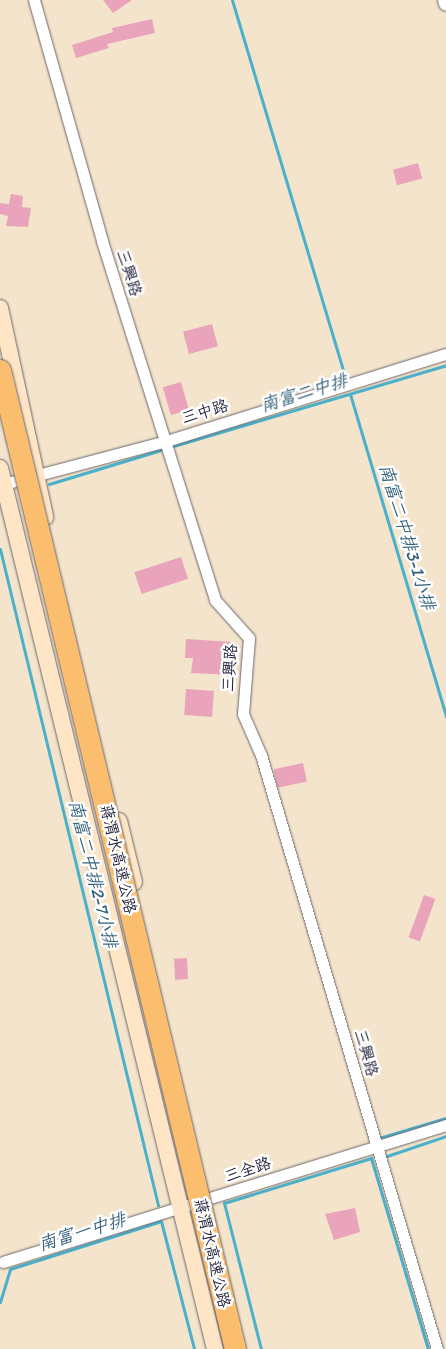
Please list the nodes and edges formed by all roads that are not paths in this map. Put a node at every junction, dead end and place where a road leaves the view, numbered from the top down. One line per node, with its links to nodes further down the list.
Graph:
1 (34, 0): 6 (street, 三興路)
2 (0, 308): 7 (main road)
3 (446, 354): 6 (street, 三中路)
4 (0, 370): 16 (highway, 蔣渭水高速公路, bridge)
5 (0, 424): 15 (highway, 蔣渭水高速公路)
6 (166, 440): 7 (street, 三中路); 10 (street, 三興路)
7 (37, 475): 8 (street, 三中路); 11 (main road)
8 (1, 479): 12 (main road)
9 (446, 1125): 10 (street, 三全路)
10 (376, 1146): 11 (street, 三全路); 18 (street, 三興路)
11 (207, 1200): 12 (street, 三全路); 17 (main road)
12 (179, 1208): 13 (street, 三全路); 14 (main road)
13 (1, 1262)
14 (215, 1349)
15 (222, 1349)
16 (235, 1349)
17 (243, 1349)
18 (437, 1349)

